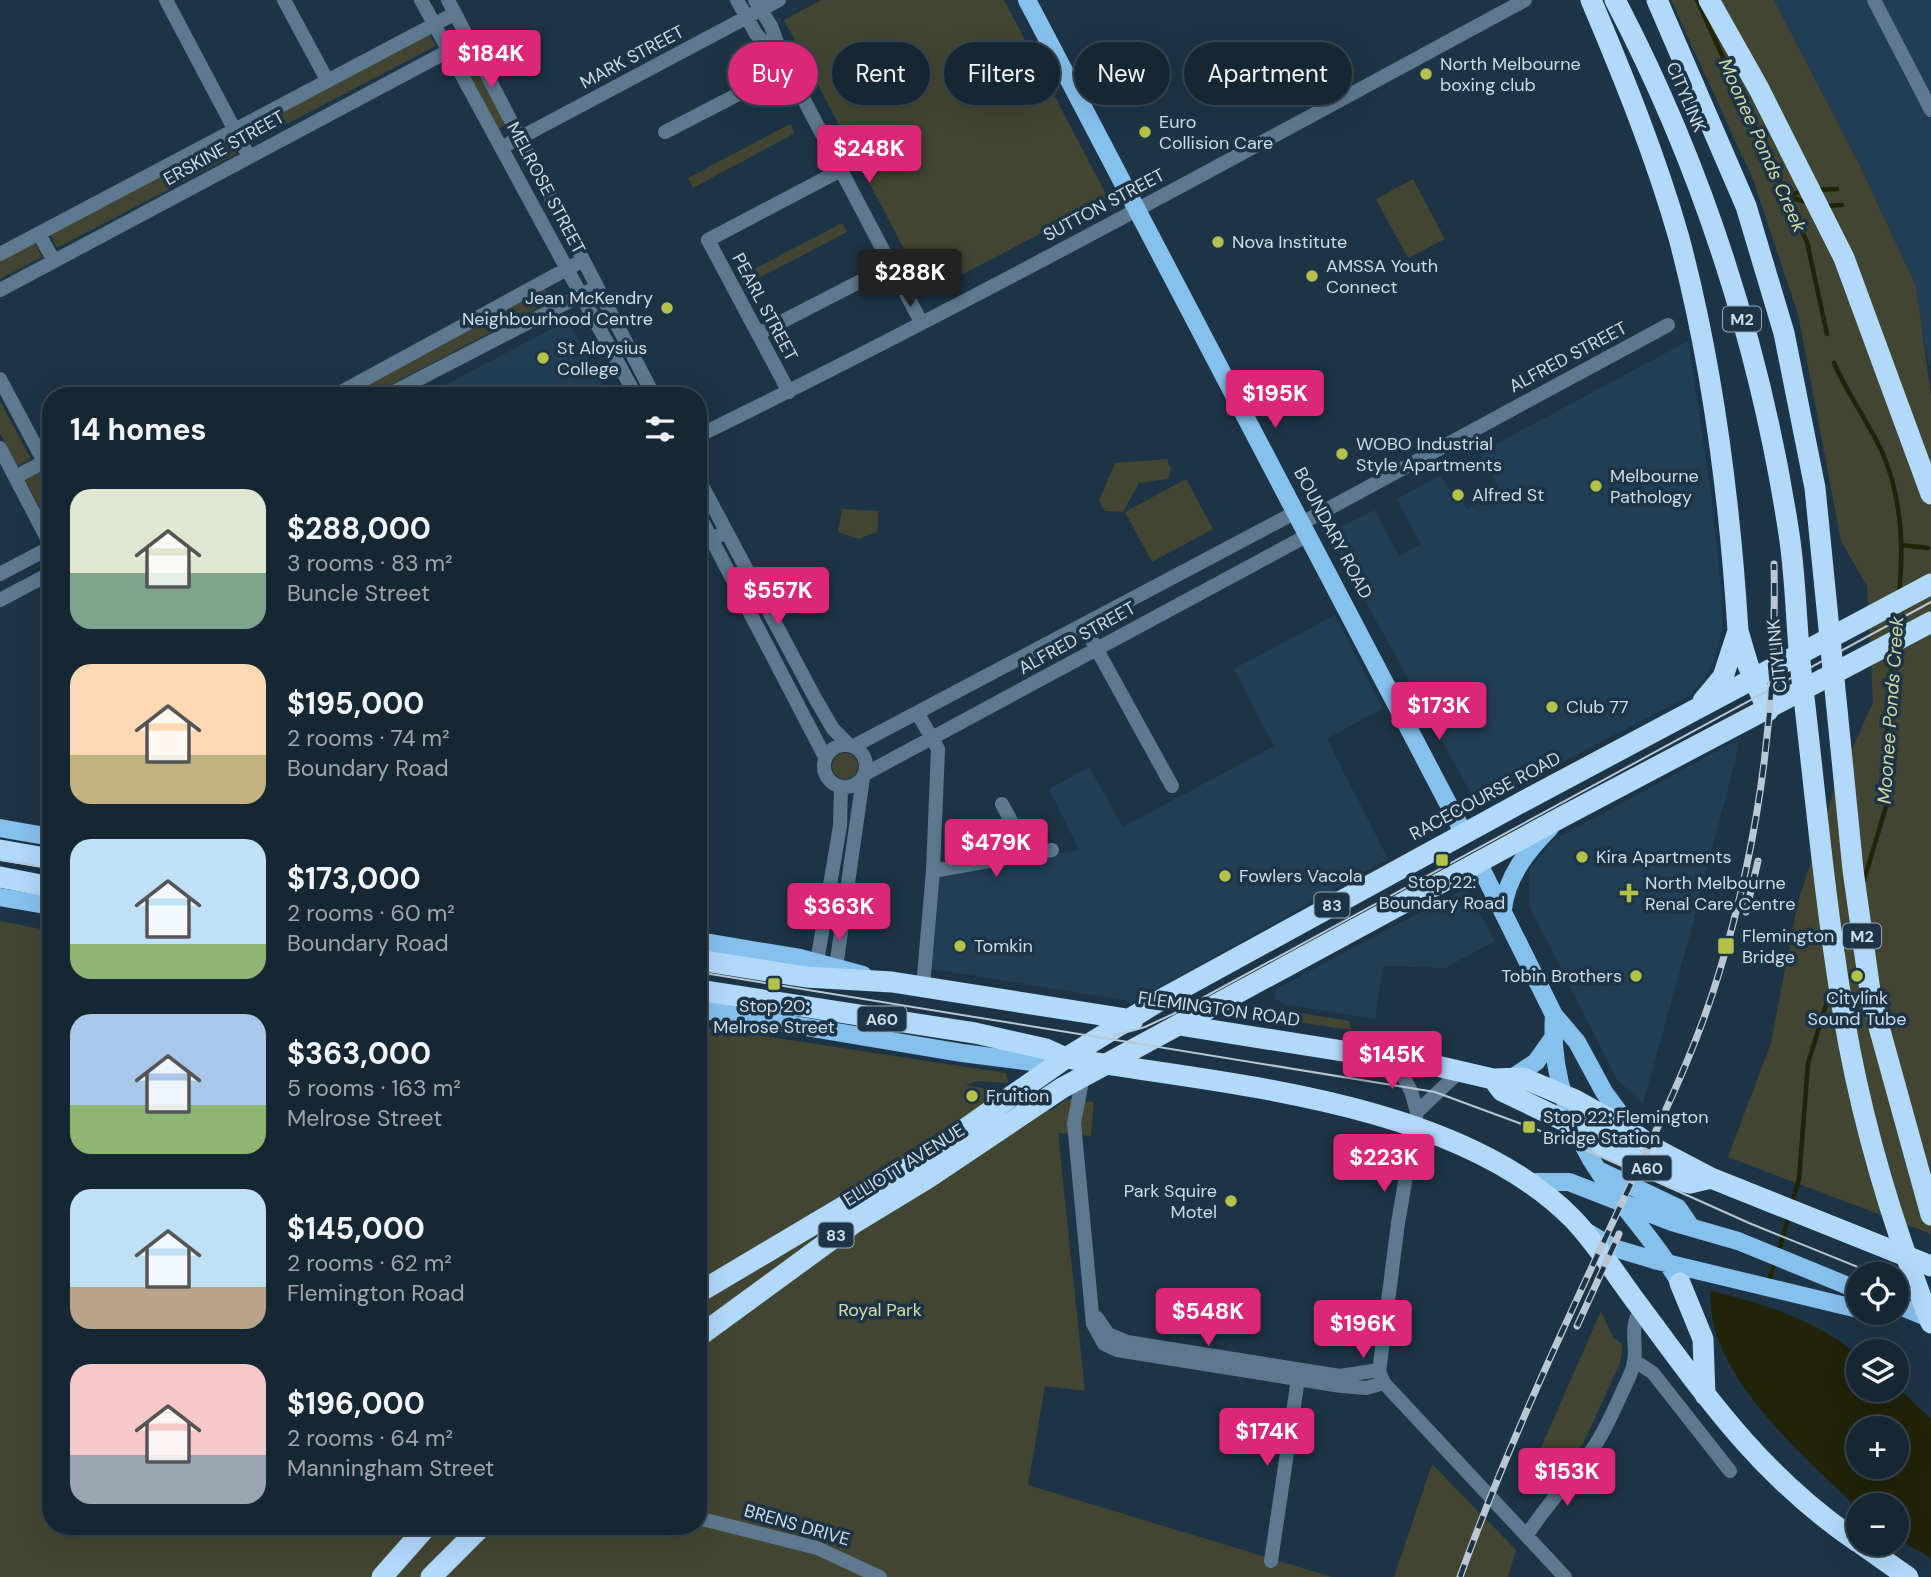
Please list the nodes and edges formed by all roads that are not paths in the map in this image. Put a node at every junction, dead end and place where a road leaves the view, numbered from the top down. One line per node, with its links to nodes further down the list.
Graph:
1 (166, 0): 26 (street)
2 (284, 0): 22 (street)
3 (421, 0): 17 (street, MELROSE STREET)
4 (448, 0): 15 (street, MELROSE STREET)
5 (737, 0): 16 (street)
6 (779, 0): 14 (street, MARK STREET)
7 (1027, 0): 32 (main road, BOUNDARY ROAD)
8 (1525, 0): 32 (street, SUTTON STREET)
9 (1591, 0): 76 (highway)
10 (1615, 0): 147 (highway, CITYLINK / M2, bridge)
11 (1657, 0): 136 (highway, CITYLINK / M2, bridge)
12 (1709, 0): 59 (highway)
13 (1874, 0): 25 (street)
14 (758, 5): 16 (street, MARK STREET); 20 (street)
15 (454, 14): 17 (street, ERSKINE STREET); 18 (street, MELROSE STREET)
16 (747, 17): 19 (street); 28 (street, MARK STREET)
17 (435, 24): 21 (street, MELROSE STREET); 22 (street, ERSKINE STREET)
18 (467, 41): 21 (street, ERSKINE STREET); 28 (street, MELROSE STREET)
19 (764, 42)
20 (777, 42)
21 (450, 51): 29 (street, MELROSE STREET); 30 (street, ERSKINE STREET)
22 (327, 80): 26 (street, ERSKINE STREET)
23 (728, 98): 27 (street)
24 (807, 105): 31 (street)
25 (1931, 110)
26 (234, 129): 30 (street); 33 (street, ERSKINE STREET)
27 (665, 132)
28 (518, 138): 29 (street, MARK STREET); 35 (street, MELROSE STREET)
29 (503, 147): 38 (street, MELROSE STREET)
30 (248, 155): 36 (street, ERSKINE STREET)
31 (841, 170): 37 (street); 44 (street, PEARL STREET)
32 (1136, 209): 42 (street, SUTTON STREET); 62 (main road, BOUNDARY ROAD)
33 (39, 234): 34 (street, ERSKINE STREET); 36 (street)
34 (0, 254)
35 (582, 260): 38 (street); 39 (street, MELROSE STREET)
36 (54, 261): 40 (street, ERSKINE STREET)
37 (892, 265): 42 (street); 44 (street)
38 (567, 268): 41 (street, MELROSE STREET); 48 (street)
39 (597, 288): 41 (street); 45 (street, MELROSE STREET)
40 (0, 290)
41 (581, 295): 46 (street, MELROSE STREET); 49 (street)
42 (921, 322): 52 (street, SUTTON STREET)
43 (1668, 325): 62 (street, ALFRED STREET)
44 (758, 334): 52 (street, PEARL STREET)
45 (638, 364): 46 (street); 51 (street, MELROSE STREET)
46 (623, 372): 50 (street, MELROSE STREET)
47 (0, 379): 55 (street)
48 (350, 387)
49 (403, 387)
50 (631, 387)
51 (650, 387)
52 (789, 392): 53 (street, SUTTON STREET)
53 (707, 432)
54 (0, 448): 57 (street)
55 (42, 459)
56 (42, 469): 57 (street)
57 (15, 477): 63 (street)
58 (707, 494): 60 (street)
59 (1931, 494)
60 (713, 505): 61 (street); 65 (street)
61 (707, 508)
62 (1302, 524): 77 (street, ALFRED STREET); 78 (street, ALFRED STREET); 94 (main road, BOUNDARY ROAD)
63 (42, 530)
64 (707, 530): 66 (street)
65 (727, 531): 66 (street); 80 (street)
66 (712, 540): 67 (street); 81 (street)
67 (707, 542)
68 (42, 552): 69 (street)
69 (27, 560): 70 (street); 72 (street)
70 (0, 574)
71 (42, 578): 72 (street)
72 (37, 580): 74 (street)
73 (1931, 584): 79 (highway, RACECOURSE ROAD / 83)
74 (0, 600)
75 (1928, 620): 83 (highway, 83)
76 (1737, 625): 79 (highway); 82 (highway)
77 (1084, 626): 78 (street); 84 (street, ALFRED STREET)
78 (1096, 649): 85 (street, ALFRED STREET); 89 (street)
79 (1754, 679): 82 (highway, RACECOURSE ROAD / 83); 83 (highway)
80 (815, 698): 81 (street); 86 (street)
81 (800, 706): 87 (street)
82 (1694, 710): 94 (highway, RACECOURSE ROAD / 83)
83 (1768, 711): 92 (highway, 83)
84 (918, 714): 85 (street); 86 (street, ALFRED STREET)
85 (933, 740): 88 (street, ALFRED STREET); 103 (street)
86 (851, 745): 87 (street); 88 (street)
87 (825, 757): 90 (street)
88 (864, 776): 90 (street); 101 (street)
89 (1172, 786)
90 (841, 787): 100 (street)
91 (1002, 804): 98 (street)
92 (1560, 818): 102 (highway, 83); 108 (main road)
93 (0, 828): 95 (main road)
94 (1464, 834): 102 (highway, BOUNDARY ROAD); 118 (highway, RACECOURSE ROAD / 83)
95 (42, 835)
96 (0, 850): 99 (highway)
97 (1052, 850): 98 (street)
98 (1030, 855): 103 (street)
99 (42, 857)
100 (835, 857): 101 (street); 111 (street)
101 (852, 860): 112 (street)
102 (1478, 862): 108 (main road, BOUNDARY ROAD); 119 (highway, 83)
103 (933, 871): 114 (street)
104 (0, 877): 105 (highway)
105 (42, 885)
106 (0, 897): 107 (main road)
107 (42, 904)
108 (1503, 909): 117 (main road, BOUNDARY ROAD)
109 (707, 943): 111 (main road, FLEMINGTON ROAD / A60)
110 (707, 961): 113 (highway, FLEMINGTON ROAD / A60)
111 (817, 962): 112 (main road, FLEMINGTON ROAD / A60)
112 (836, 967): 113 (main road, FLEMINGTON ROAD / A60)
113 (892, 982): 114 (highway, FLEMINGTON ROAD / A60)
114 (923, 987): 118 (highway, FLEMINGTON ROAD / A60)
115 (707, 991): 121 (highway, A60)
116 (707, 1010): 121 (main road, A60)
117 (1555, 1015): 120 (main road); 131 (main road, BOUNDARY ROAD)
118 (1127, 1019): 119 (highway, FLEMINGTON ROAD / A60); 121 (highway, RACECOURSE ROAD / 83)
119 (1179, 1025): 122 (highway, FLEMINGTON ROAD / A60); 123 (highway, 83)
120 (1553, 1038): 126 (main road); 128 (main road)
121 (1065, 1058): 123 (highway, A60); 143 (highway, ELLIOTT AVENUE / 83)
122 (1394, 1059): 124 (highway, FLEMINGTON ROAD / A60); 129 (street)
123 (1105, 1065): 125 (highway, ELLIOTT AVENUE / 83); 129 (highway, A60)
124 (1460, 1071): 127 (highway, FLEMINGTON ROAD / A60); 129 (street)
125 (1083, 1076): 148 (highway, ELLIOTT AVENUE / 83); 150 (street)
126 (1515, 1076): 127 (highway, FLEMINGTON ROAD / A60); 128 (highway, FLEMINGTON ROAD / A60)
127 (1493, 1079): 130 (highway, A60)
128 (1563, 1094): 130 (main road); 131 (highway, FLEMINGTON ROAD / A60)
129 (1416, 1120): 134 (highway, A60); 151 (street)
130 (1582, 1129): 131 (highway, A60); 132 (main road); 133 (highway, A60)
131 (1640, 1138): 133 (highway, FLEMINGTON ROAD / A60)
132 (1598, 1170): 135 (main road); 137 (main road)
133 (1711, 1178): 140 (highway, FLEMINGTON ROAD / A60)
134 (1531, 1182): 135 (main road, A60); 138 (highway)
135 (1622, 1202): 137 (main road, A60); 139 (main road)
136 (1931, 1215)
137 (1691, 1227): 142 (main road, A60)
138 (1581, 1229): 139 (main road); 145 (highway)
139 (1668, 1264): 141 (main road); 144 (main road)
140 (1931, 1266)
141 (1680, 1283): 152 (highway)
142 (1846, 1285)
143 (707, 1288)
144 (1846, 1306)
145 (1641, 1308): 149 (street); 152 (highway)
146 (1909, 1311): 147 (main road)
147 (1931, 1321)
148 (707, 1330)
149 (1635, 1361): 153 (street); 158 (street)
150 (1298, 1375): 151 (street); 160 (street)
151 (1381, 1377): 158 (street)
152 (1705, 1395): 155 (highway)
153 (1730, 1471)
154 (707, 1520): 163 (street, BRENS DRIVE)
155 (1846, 1533)
156 (419, 1535): 161 (highway)
157 (473, 1535): 162 (highway)
158 (1527, 1535): 164 (street)
159 (1878, 1556): 165 (highway)
160 (1270, 1561)
161 (382, 1577)
162 (432, 1577)
163 (880, 1577)
164 (1566, 1577)
165 (1908, 1577)

